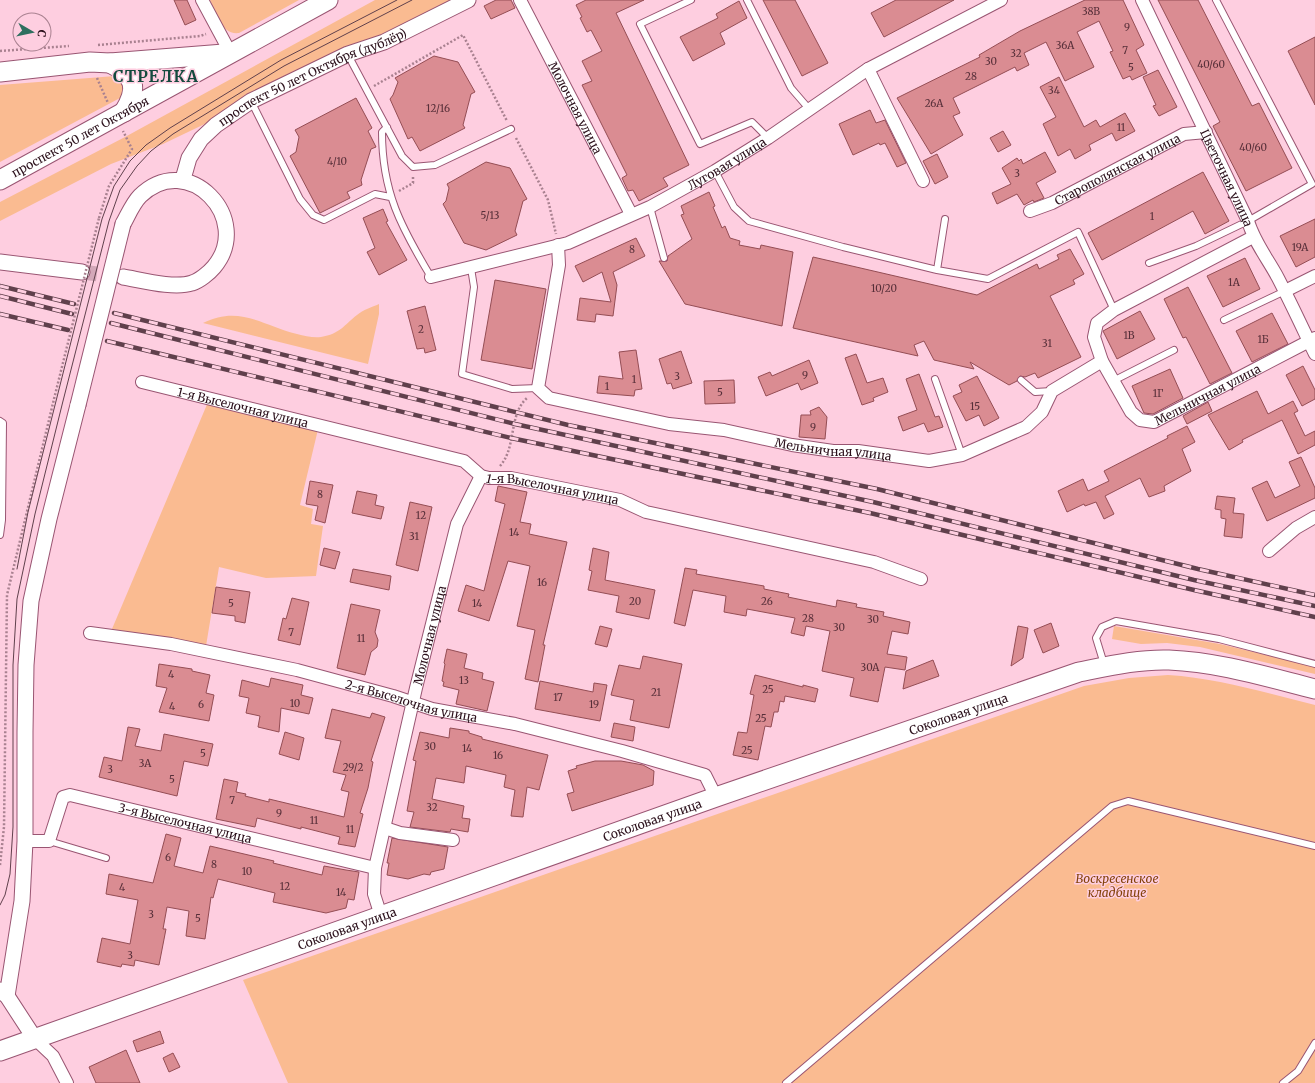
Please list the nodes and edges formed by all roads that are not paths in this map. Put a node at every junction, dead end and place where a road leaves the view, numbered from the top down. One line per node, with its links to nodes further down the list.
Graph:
1 (202, 0): 10 (street)
2 (328, 0): 10 (main road, проспект 50 лет Октября)
3 (468, 0): 11 (street, проспект 50 лет Октября (дублёр))
4 (520, 0): 30 (street, Молочная улица)
5 (691, 0): 21 (lane)
6 (747, 0): 16 (lane)
7 (1001, 0): 13 (street, Луговая улица)
8 (1142, 0): 20 (street, Цветочная улица)
9 (1216, 0): 26 (lane)
10 (231, 54): 12 (main road); 17 (main road, проспект 50 лет Октября)
11 (348, 54): 15 (street, проспект 50 лет Октября (дублёр)); 18 (lane)
12 (110, 63): 14 (main road); 17 (main road)
13 (868, 69): 16 (street, Луговая улица); 25 (street)
14 (0, 72)
15 (251, 101): 24 (street, проспект 50 лет Октября (дублёр)); 27 (lane)
16 (810, 110): 21 (street, Луговая улица)
17 (119, 114): 23 (main road, проспект 50 лет Октября)
18 (387, 127): 19 (lane); 27 (lane)
19 (511, 129)
20 (1206, 132): 29 (street, Старополянская улица); 32 (street, Цветочная улица)
21 (768, 138): 22 (street, Луговая улица)
22 (715, 171): 28 (street, Луговая улица); 39 (lane)
23 (0, 180)
24 (183, 180): 42 (street); 73 (street, bridge)
25 (923, 181)
26 (1313, 183): 32 (lane)
27 (390, 197): 43 (lane)
28 (650, 207): 30 (street, Луговая улица); 35 (lane)
29 (1030, 210)
30 (631, 214): 34 (street, Луговая улица)
31 (944, 219): 39 (lane)
32 (1248, 221): 33 (street, Цветочная улица); 37 (lane)
33 (1253, 237): 44 (street, Цветочная улица); 45 (street, Мельничная улица)
34 (558, 245): 38 (street, Луговая улица); 55 (street)
35 (664, 258)
36 (0, 262): 40 (street)
37 (1149, 263)
38 (471, 268): 43 (street, Луговая улица); 55 (lane)
39 (937, 270): 45 (lane)
40 (82, 272)
41 (1315, 276): 44 (street)
42 (123, 277)
43 (431, 277)
44 (1285, 291): 46 (lane); 47 (street, Цветочная улица)
45 (1114, 310): 50 (street, Мельничная улица)
46 (1224, 320)
47 (1312, 340): 49 (street, Цветочная улица); 53 (street, Мельничная улица)
48 (1174, 350): 53 (lane)
49 (1315, 354)
50 (1102, 361): 53 (street, Мельничная улица); 56 (street)
51 (935, 379): 58 (lane)
52 (1020, 380): 56 (lane)
53 (1113, 381)
54 (142, 382): 59 (street, 1-я Выселочная улица)
55 (538, 388): 58 (street, Мельничная улица)
56 (1052, 391): 58 (street, Мельничная улица)
57 (0, 421): 61 (lane)
58 (962, 454)
59 (481, 476): 63 (street, 1-я Выселочная улица); 68 (street, Молочная улица)
60 (1315, 517): 62 (street)
61 (0, 535)
62 (1270, 551)
63 (921, 579)
64 (90, 633): 68 (street, 2-я Выселочная улица)
65 (1315, 664): 66 (lane)
66 (1105, 667): 67 (main road, Соколовая улица); 69 (main road, Соколовая улица)
67 (1315, 689)
68 (414, 704): 69 (street, 2-я Выселочная улица); 70 (street, Молочная улица)
69 (716, 797): 77 (main road, Соколовая улица)
70 (385, 828): 71 (street); 76 (street, Молочная улица)
71 (453, 840)
72 (49, 841): 73 (street); 75 (lane); 76 (street, 3-я Выселочная улица)
73 (25, 842): 78 (street)
74 (1315, 846): 83 (lane)
75 (106, 858)
76 (375, 868): 77 (street, Молочная улица)
77 (381, 916): 79 (main road, Соколовая улица)
78 (3, 993): 79 (street)
79 (35, 1039): 81 (main road, Соколовая улица); 82 (street)
80 (1315, 1043): 84 (lane)
81 (0, 1051)
82 (67, 1083)
83 (786, 1083)
84 (1283, 1083)

